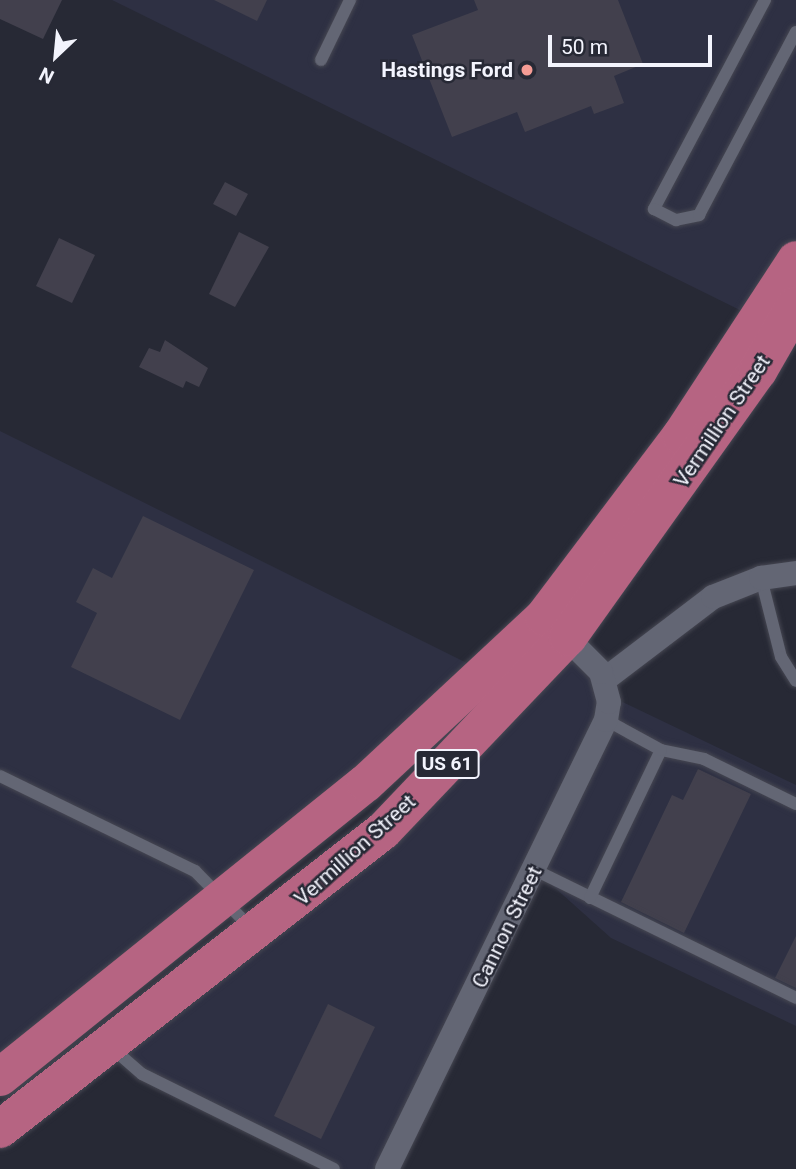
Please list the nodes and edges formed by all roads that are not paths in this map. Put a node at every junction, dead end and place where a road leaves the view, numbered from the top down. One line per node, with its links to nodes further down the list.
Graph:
1 (350, 0): 4 (lane)
2 (765, 0): 3 (lane)
3 (796, 32)
4 (321, 60)
5 (796, 260): 9 (highway, Vermillion Street / US 61)
6 (796, 306): 9 (highway, Vermillion Street / US 61)
7 (796, 573): 8 (street)
8 (761, 578): 10 (street); 11 (lane)
9 (556, 627): 10 (street); 17 (highway, Vermillion Street / US 61); 19 (highway, Vermillion Street / US 61)
10 (604, 680): 12 (street, Cannon Street)
11 (796, 681)
12 (606, 720): 13 (lane); 16 (street, Cannon Street)
13 (661, 750): 15 (lane); 18 (lane)
14 (0, 776): 17 (lane)
15 (796, 804)
16 (535, 870): 18 (lane); 25 (street, Cannon Street)
17 (223, 898): 19 (lane); 22 (highway, Vermillion Street / US 61)
18 (590, 898): 20 (lane)
19 (256, 933): 21 (highway, Vermillion Street / US 61)
20 (796, 998)
21 (111, 1047): 23 (highway, Vermillion Street / US 61); 24 (lane)
22 (0, 1077)
23 (0, 1129)
24 (334, 1169)
25 (387, 1169)

